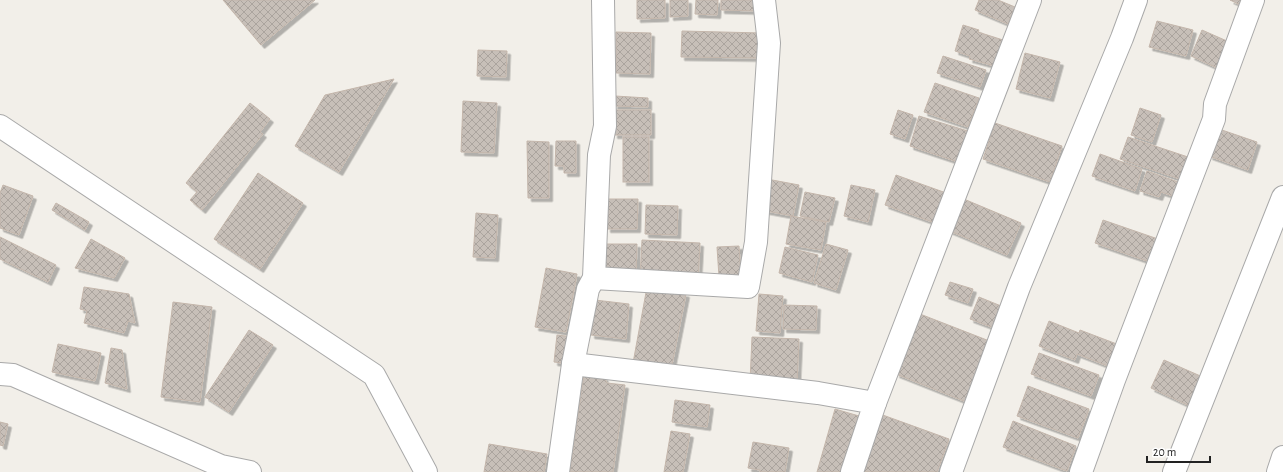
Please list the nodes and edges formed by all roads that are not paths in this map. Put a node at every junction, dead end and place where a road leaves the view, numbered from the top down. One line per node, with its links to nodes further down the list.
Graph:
1 (603, 0): 8 (street)
2 (764, 0): 8 (street)
3 (1030, 0): 11 (street)
4 (1136, 0): 17 (street)
5 (1253, 0): 18 (street)
6 (0, 126): 14 (street)
7 (1283, 197): 19 (street)
8 (594, 278): 9 (street)
9 (573, 364): 11 (street); 15 (street)
10 (0, 374): 13 (street)
11 (875, 403): 16 (street)
12 (1283, 457): 20 (street)
13 (250, 472)
14 (426, 472)
15 (558, 472)
16 (852, 472)
17 (951, 472)
18 (1081, 472)
19 (1174, 472)
20 (1278, 472)

